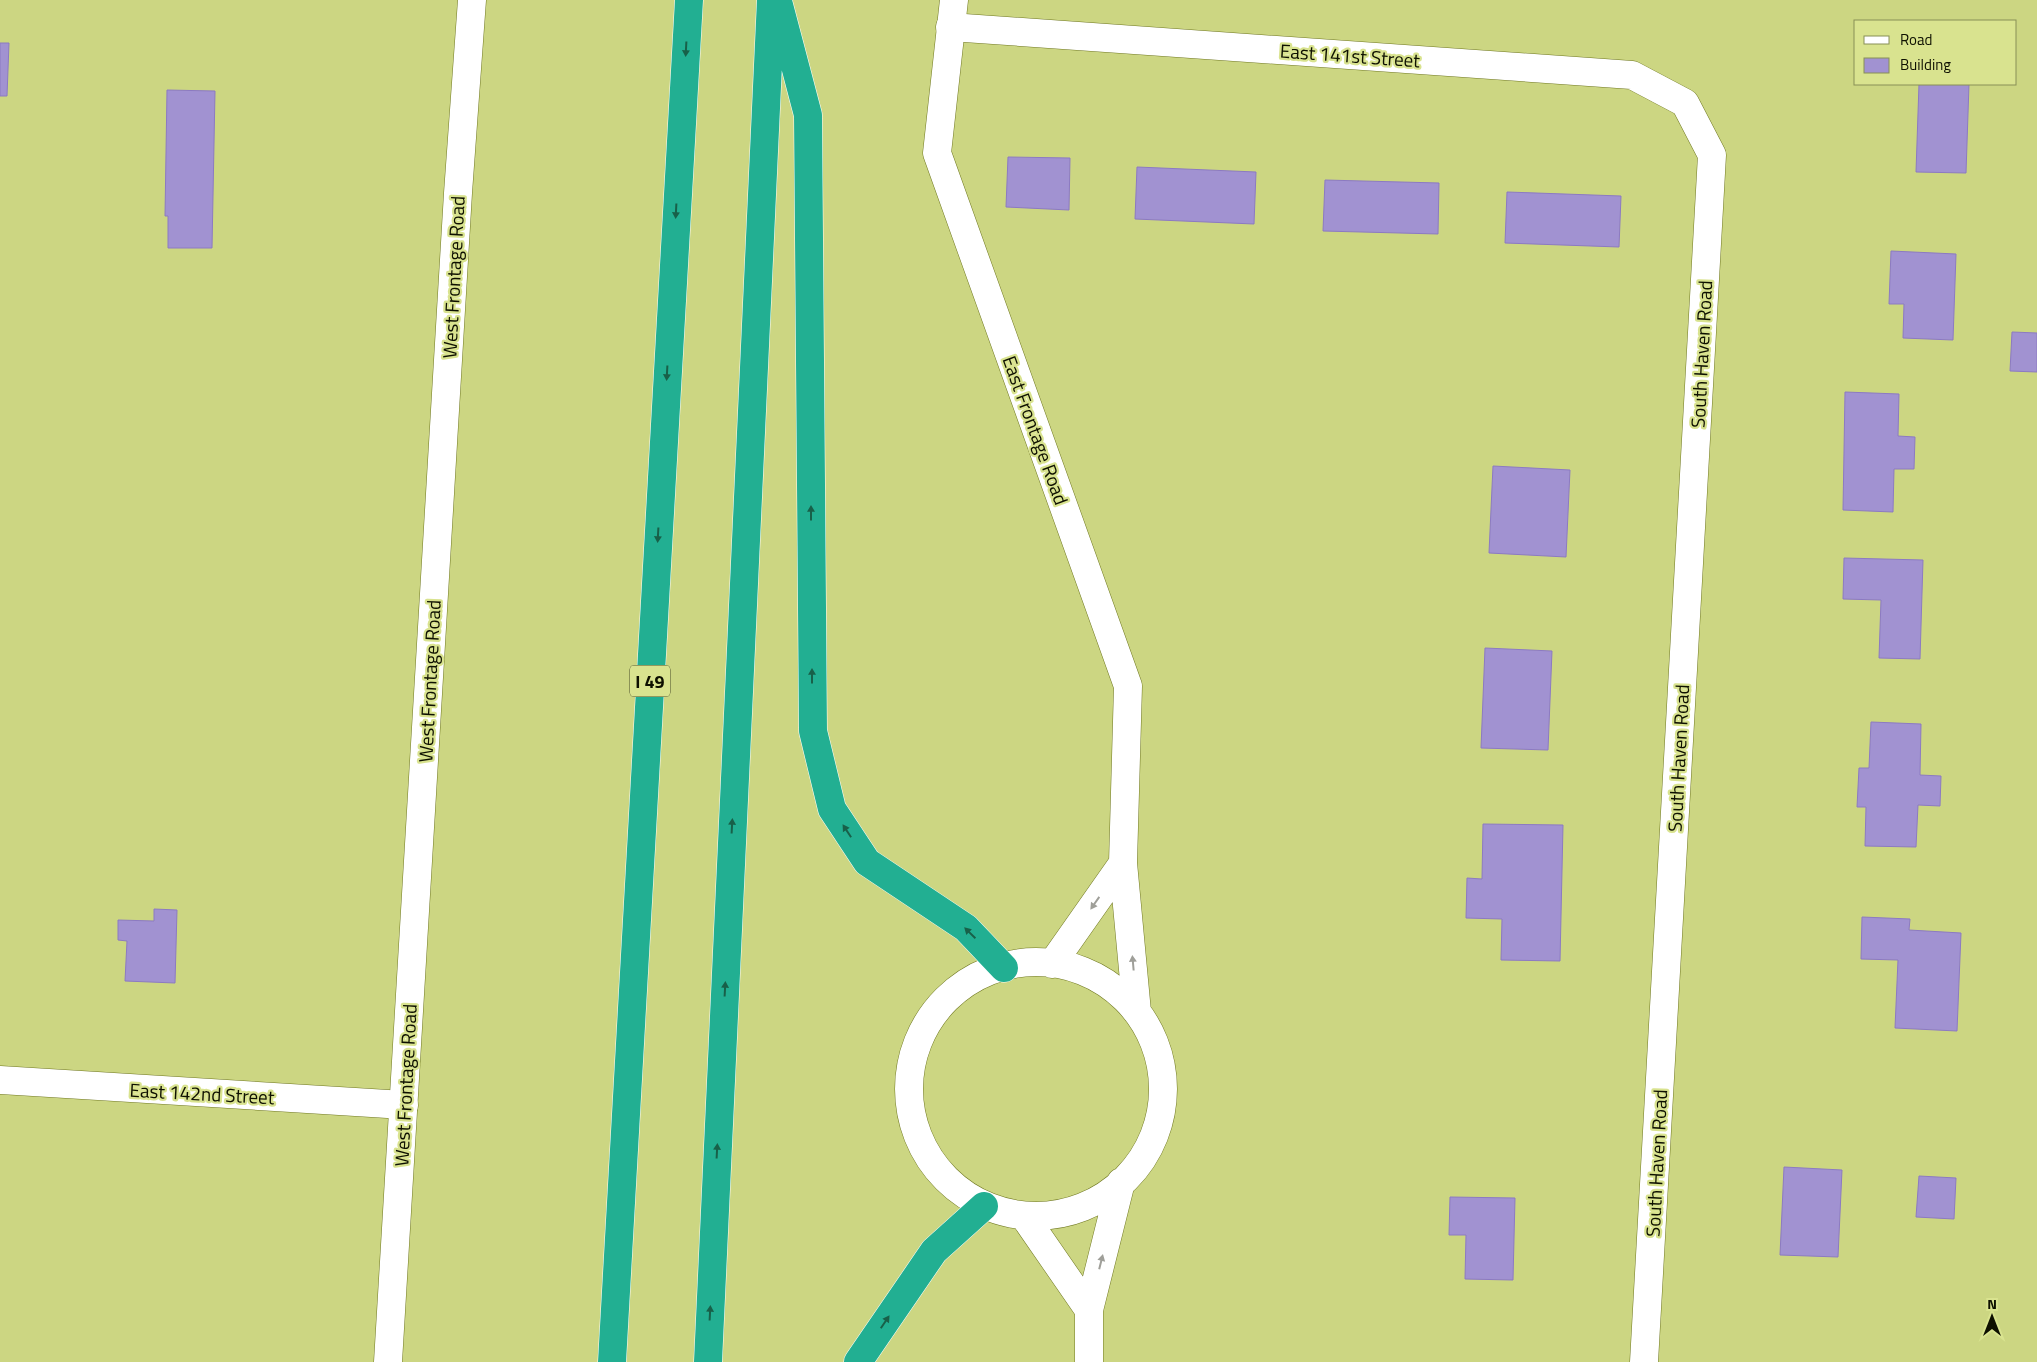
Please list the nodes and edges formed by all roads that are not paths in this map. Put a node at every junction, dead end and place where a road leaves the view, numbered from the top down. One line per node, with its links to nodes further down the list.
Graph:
1 (472, 0): 13 (street, West Frontage Road)
2 (688, 0): 19 (highway, I 49, one-way to 19)
3 (771, 0): 20 (highway, one-way to 3)
4 (778, 0): 10 (highway, one-way to 4)
5 (954, 0): 6 (street, East Frontage Road)
6 (950, 27): 7 (street, East 141st Street); 8 (street, East Frontage Road)
7 (1712, 155): 23 (street, South Haven Road)
8 (1123, 863): 9 (street, one-way to 9); 11 (street, East Frontage Road, one-way to 8)
9 (1052, 964): 10 (street); 11 (street)
10 (1004, 968): 15 (street)
11 (1137, 1012): 14 (street)
12 (0, 1080): 13 (street, East 142nd Street)
13 (404, 1105): 18 (street, West Frontage Road)
14 (1121, 1182): 16 (street); 17 (street, one-way to 14)
15 (984, 1206): 16 (street); 21 (highway, one-way to 15)
16 (1024, 1216): 17 (street)
17 (1089, 1310): 22 (street)
18 (388, 1362)
19 (612, 1362)
20 (708, 1362)
21 (858, 1362)
22 (1089, 1362)
23 (1644, 1362)

